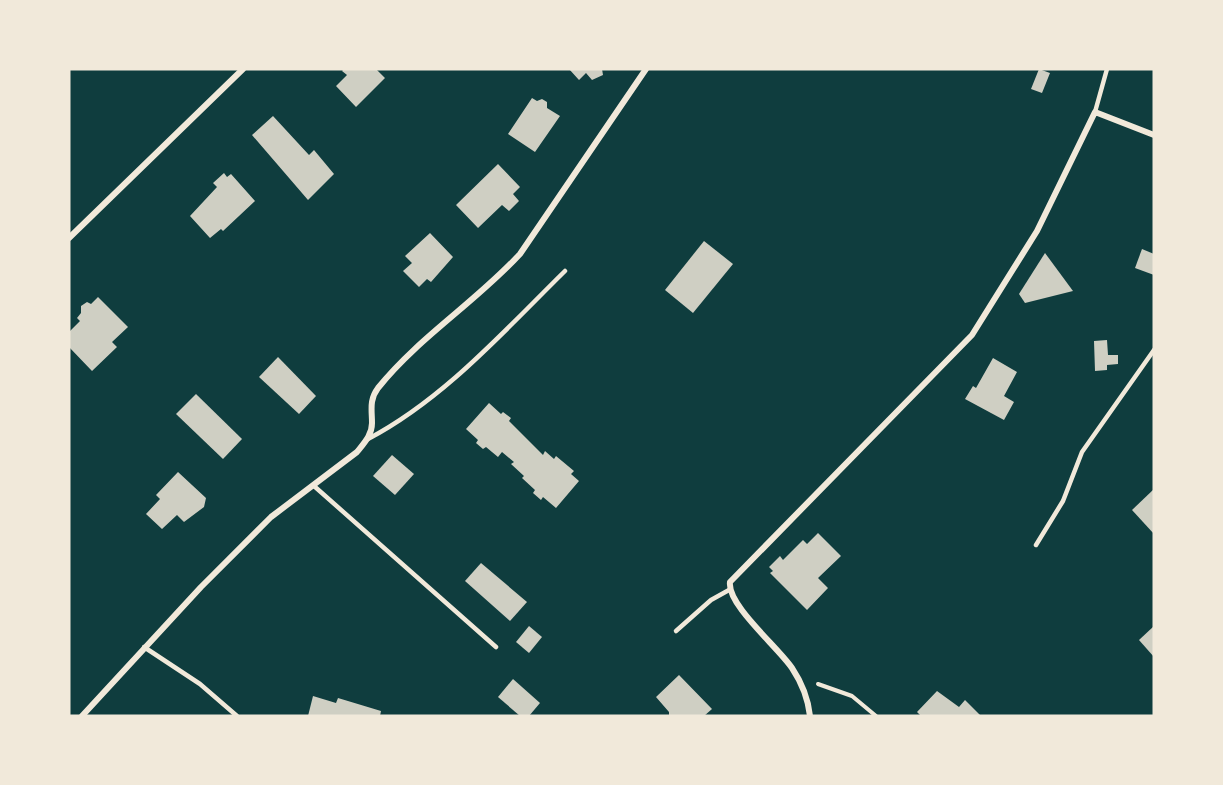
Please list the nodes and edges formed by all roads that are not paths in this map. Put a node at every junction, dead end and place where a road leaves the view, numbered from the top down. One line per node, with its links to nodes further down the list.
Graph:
1 (243, 69): 6 (street)
2 (646, 69): 9 (street)
3 (1107, 69): 4 (lane)
4 (1095, 112): 5 (street); 12 (street)
5 (1154, 135)
6 (69, 238)
7 (565, 271): 9 (lane)
8 (1154, 350): 11 (lane)
9 (368, 439): 10 (street)
10 (314, 486): 14 (street); 15 (lane)
11 (1035, 545)
12 (729, 590): 13 (lane); 18 (street)
13 (676, 631)
14 (144, 647): 16 (street); 17 (lane)
15 (496, 647)
16 (82, 716)
17 (237, 716)
18 (810, 716)

